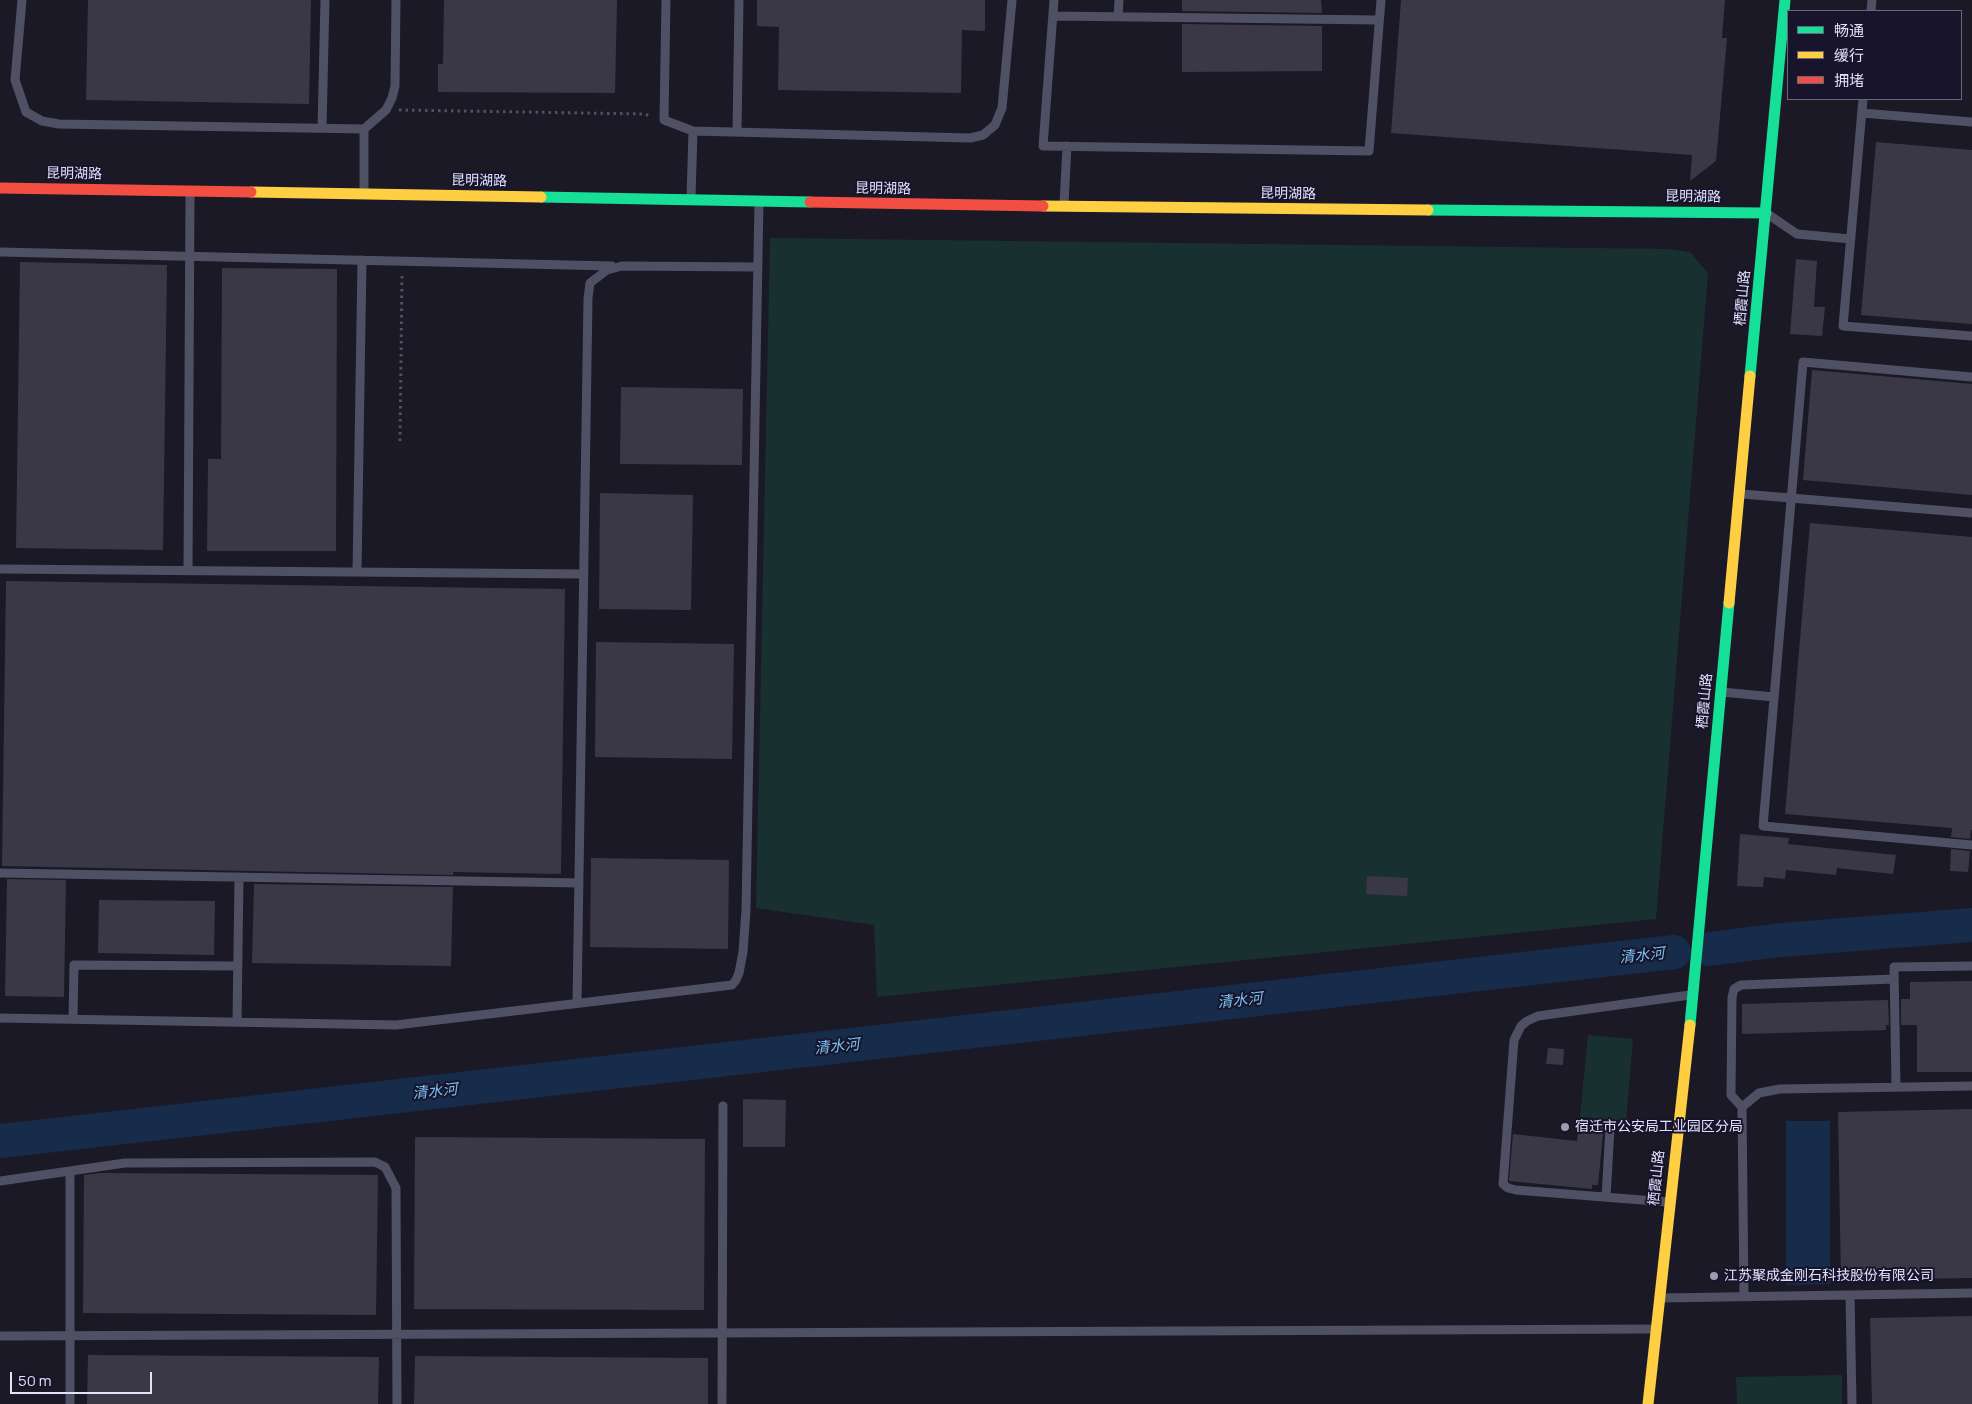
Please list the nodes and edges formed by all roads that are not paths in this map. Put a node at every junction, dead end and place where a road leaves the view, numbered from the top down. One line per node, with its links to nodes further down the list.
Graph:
1 (22, 0): 17 (lane)
2 (325, 0): 17 (lane)
3 (396, 0): 18 (lane)
4 (666, 0): 19 (lane)
5 (739, 0): 20 (lane)
6 (1012, 0): 20 (lane)
7 (1054, 0): 11 (lane)
8 (1118, 0): 12 (lane)
9 (1381, 0): 13 (lane)
10 (1785, 0): 28 (street, 栖霞山路)
11 (1053, 16): 12 (lane); 21 (lane)
12 (1118, 17): 13 (lane)
13 (1379, 20): 21 (lane)
14 (1863, 100): 15 (lane)
15 (1862, 113): 16 (lane); 29 (lane)
16 (1972, 122)
17 (322, 128): 18 (lane)
18 (364, 129): 24 (lane)
19 (693, 131): 20 (lane); 25 (lane)
20 (737, 132)
21 (1067, 146): 27 (lane)
22 (0, 188): 23 (street, 昆明湖路)
23 (190, 191): 24 (street, 昆明湖路); 31 (lane)
24 (364, 194): 25 (street, 昆明湖路)
25 (691, 201): 26 (street, 昆明湖路)
26 (758, 202): 27 (street, 昆明湖路); 34 (lane)
27 (1064, 206): 28 (street, 昆明湖路)
28 (1766, 213): 29 (lane); 37 (street, 栖霞山路)
29 (1851, 239): 35 (lane)
30 (0, 252): 31 (lane)
31 (190, 256): 32 (lane); 41 (lane)
32 (362, 260): 33 (lane); 42 (lane)
33 (622, 266): 34 (lane); 43 (lane)
34 (758, 267): 54 (lane)
35 (1972, 336)
36 (1972, 377): 38 (lane)
37 (1740, 493): 38 (lane); 44 (street, 栖霞山路)
38 (1792, 498): 39 (lane); 45 (lane)
39 (1972, 513)
40 (0, 569): 41 (lane)
41 (188, 571): 42 (lane)
42 (357, 572): 43 (lane)
43 (584, 574): 49 (lane)
44 (1721, 692): 45 (lane); 53 (street, 栖霞山路)
45 (1774, 697): 46 (lane)
46 (1972, 845)
47 (0, 873): 48 (lane)
48 (240, 877): 49 (lane); 50 (lane)
49 (579, 883): 54 (lane)
50 (238, 966): 56 (lane); 57 (lane)
51 (1972, 966): 52 (lane)
52 (1894, 979): 59 (lane); 61 (lane)
53 (1693, 994): 65 (lane); 66 (street, 栖霞山路)
54 (577, 1004): 57 (lane)
55 (0, 1018): 56 (lane)
56 (73, 1019): 57 (lane)
57 (237, 1022)
58 (1972, 1086): 59 (lane)
59 (1896, 1087): 61 (lane)
60 (723, 1106): 72 (lane)
61 (1742, 1107): 69 (lane)
62 (1610, 1128): 65 (lane)
63 (70, 1171): 64 (lane); 73 (lane); 75 (lane)
64 (0, 1181)
65 (1606, 1197): 66 (lane)
66 (1670, 1202): 70 (street, 栖霞山路)
67 (1972, 1293): 68 (lane)
68 (1850, 1295): 69 (lane); 80 (lane)
69 (1744, 1297): 70 (lane)
70 (1659, 1298): 71 (street, 栖霞山路)
71 (1656, 1330): 72 (lane); 79 (street, 栖霞山路)
72 (722, 1334): 73 (lane); 78 (lane)
73 (397, 1335): 75 (lane); 77 (lane)
74 (0, 1336): 75 (lane)
75 (70, 1336): 76 (lane)
76 (70, 1404)
77 (397, 1404)
78 (722, 1404)
79 (1648, 1404)
80 (1852, 1404)

